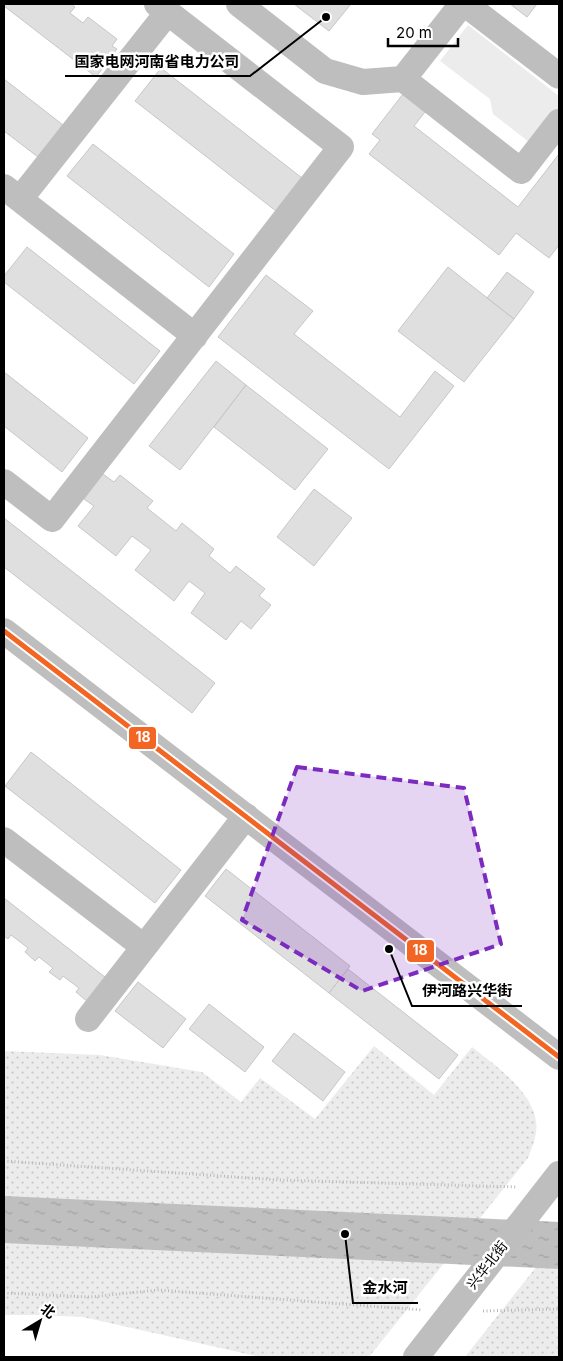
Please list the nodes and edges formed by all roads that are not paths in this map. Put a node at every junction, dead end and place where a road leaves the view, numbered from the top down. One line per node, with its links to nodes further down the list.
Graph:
1 (239, 4): 5 (street)
2 (464, 4): 4 (street); 5 (street)
3 (162, 8): 7 (street); 8 (street)
4 (559, 76)
5 (403, 79): 6 (street)
6 (559, 122)
7 (12, 193): 8 (street)
8 (195, 336): 9 (street)
9 (4, 482)
10 (4, 631): 11 (street)
11 (246, 816): 13 (street); 15 (street)
12 (4, 840): 13 (street)
13 (144, 947): 14 (street)
14 (88, 1019)
15 (559, 1057)
16 (549, 1187): 17 (street, 兴华北街)
17 (416, 1357)

